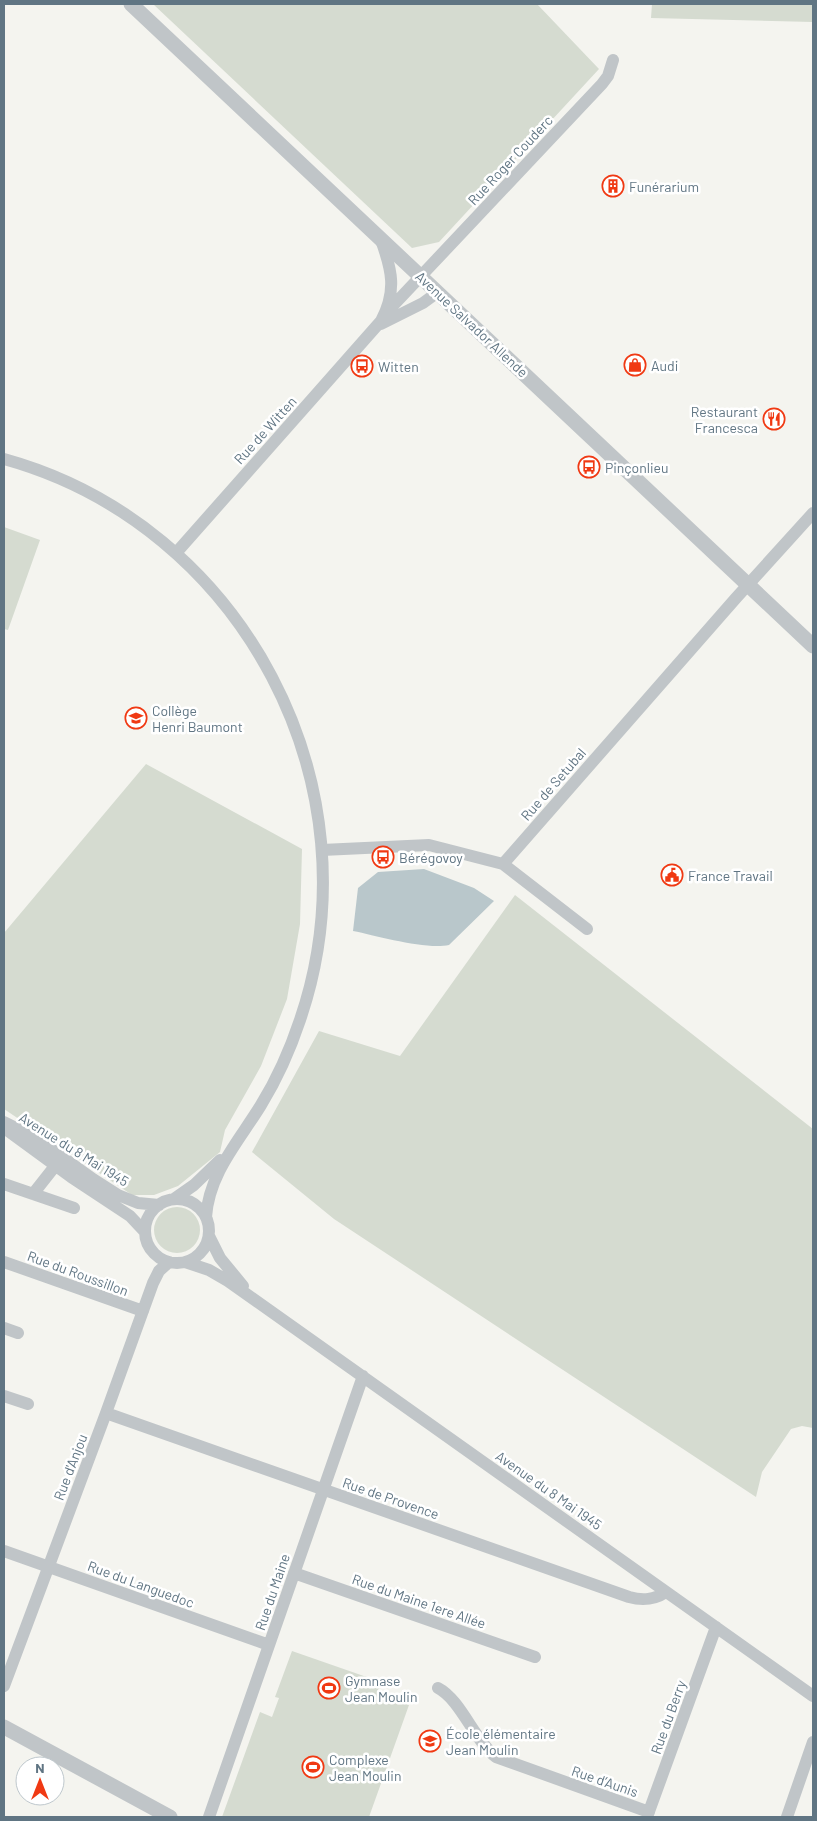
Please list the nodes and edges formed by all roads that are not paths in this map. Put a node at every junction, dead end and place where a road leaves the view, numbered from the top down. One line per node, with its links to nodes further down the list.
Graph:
1 (131, 4): 3 (street, Avenue Salvador Allende)
2 (613, 60): 4 (street, Rue Roger Couderc)
3 (381, 240): 4 (street, Avenue Salvador Allende); 6 (street, Rue de Witten)
4 (421, 277): 5 (street, Avenue Salvador Allende); 6 (street, Rue de Witten)
5 (438, 292): 7 (street, Rue de Witten); 11 (street, Avenue Salvador Allende)
6 (384, 314): 7 (street, Rue de Witten)
7 (377, 327): 10 (street, Rue de Witten)
8 (4, 459): 10 (street)
9 (813, 513): 11 (street, Rue de Setubal)
10 (176, 553): 13 (street)
11 (747, 585): 12 (street, Avenue Salvador Allende); 14 (street, Rue de Setubal)
12 (813, 646)
13 (322, 850): 14 (street); 18 (street)
14 (503, 864): 15 (street)
15 (587, 929)
16 (4, 1122): 19 (street, Avenue du 8 Mai 1945)
17 (4, 1128): 19 (street, Avenue du 8 Mai 1945)
18 (233, 1146): 22 (street); 25 (street)
19 (59, 1162): 21 (street); 23 (street, Avenue du 8 Mai 1945); 26 (street, Avenue du 8 Mai 1945)
20 (4, 1184): 21 (street)
21 (33, 1194): 24 (street)
22 (174, 1198): 23 (street); 25 (street)
23 (159, 1204): 26 (street)
24 (74, 1208)
25 (206, 1217): 27 (street)
26 (145, 1232): 29 (street)
27 (209, 1236): 30 (street); 31 (street, Avenue du 8 Mai 1945)
28 (4, 1262): 32 (street, Rue du Roussillon)
29 (169, 1262): 30 (street); 32 (street, Rue d'Anjou)
30 (185, 1262): 31 (street, Avenue du 8 Mai 1945)
31 (267, 1308): 35 (street, Avenue du 8 Mai 1945)
32 (143, 1311): 38 (street, Rue d'Anjou)
33 (4, 1328): 34 (street)
34 (18, 1333)
35 (363, 1376): 39 (street, Rue du Maine); 43 (street, Avenue du 8 Mai 1945)
36 (4, 1396): 37 (street)
37 (28, 1404)
38 (106, 1412): 39 (street, Rue de Provence); 41 (street, Rue d'Anjou)
39 (324, 1490): 42 (street, Rue du Maine); 43 (street, Rue de Provence)
40 (4, 1551): 41 (street, Rue du Languedoc)
41 (48, 1566): 45 (street, Rue du Languedoc); 47 (street, Rue d'Anjou)
42 (294, 1573): 45 (street, Rue du Maine); 46 (street, Rue du Maine 1ere Allée)
43 (666, 1592): 44 (street, Avenue du 8 Mai 1945)
44 (716, 1627): 49 (street, Avenue du 8 Mai 1945); 52 (street, Rue du Berry)
45 (269, 1646): 55 (street, Rue du Maine)
46 (534, 1657)
47 (4, 1686)
48 (438, 1688): 52 (street, Rue d’Aunis)
49 (813, 1696)
50 (4, 1727): 54 (street)
51 (813, 1742): 53 (street)
52 (648, 1815)
53 (791, 1816)
54 (170, 1817)
55 (209, 1817)

